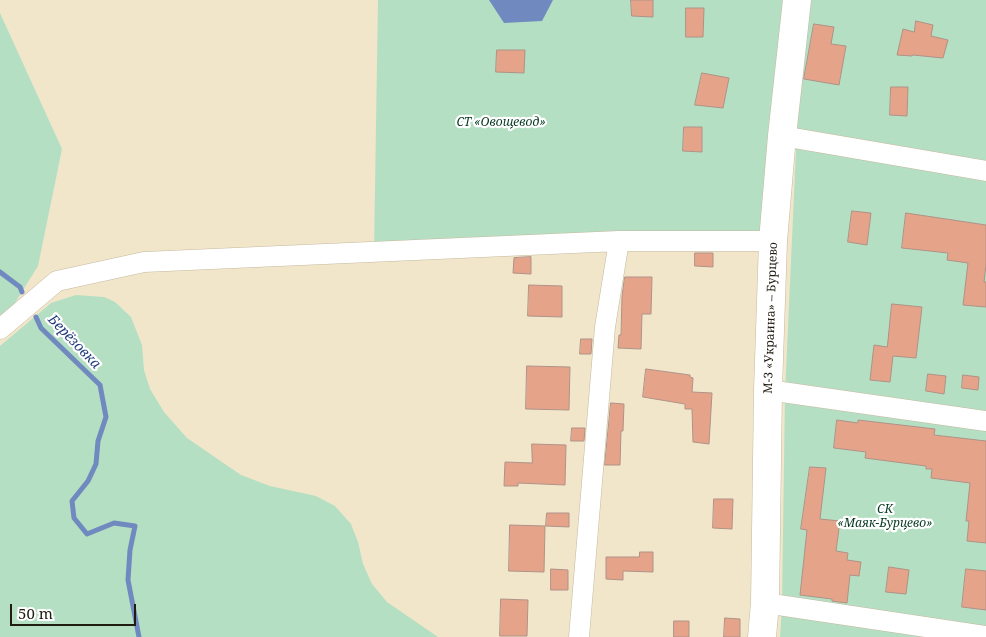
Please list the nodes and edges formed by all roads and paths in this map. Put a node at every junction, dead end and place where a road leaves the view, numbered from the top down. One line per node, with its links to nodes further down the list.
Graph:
1 (797, 0): 2 (street, М-3 «Украина» – Бурцево)
2 (782, 136): 3 (street); 5 (street, М-3 «Украина» – Бурцево)
3 (986, 171)
4 (619, 240): 5 (street); 6 (street); 11 (street)
5 (773, 241): 7 (street, М-3 «Украина» – Бурцево)
6 (0, 329)
7 (768, 390): 8 (street); 9 (street, М-3 «Украина» – Бурцево)
8 (986, 421)
9 (765, 603): 10 (street); 12 (street, М-3 «Украина» – Бурцево)
10 (986, 636)
11 (579, 637)
12 (762, 637)

